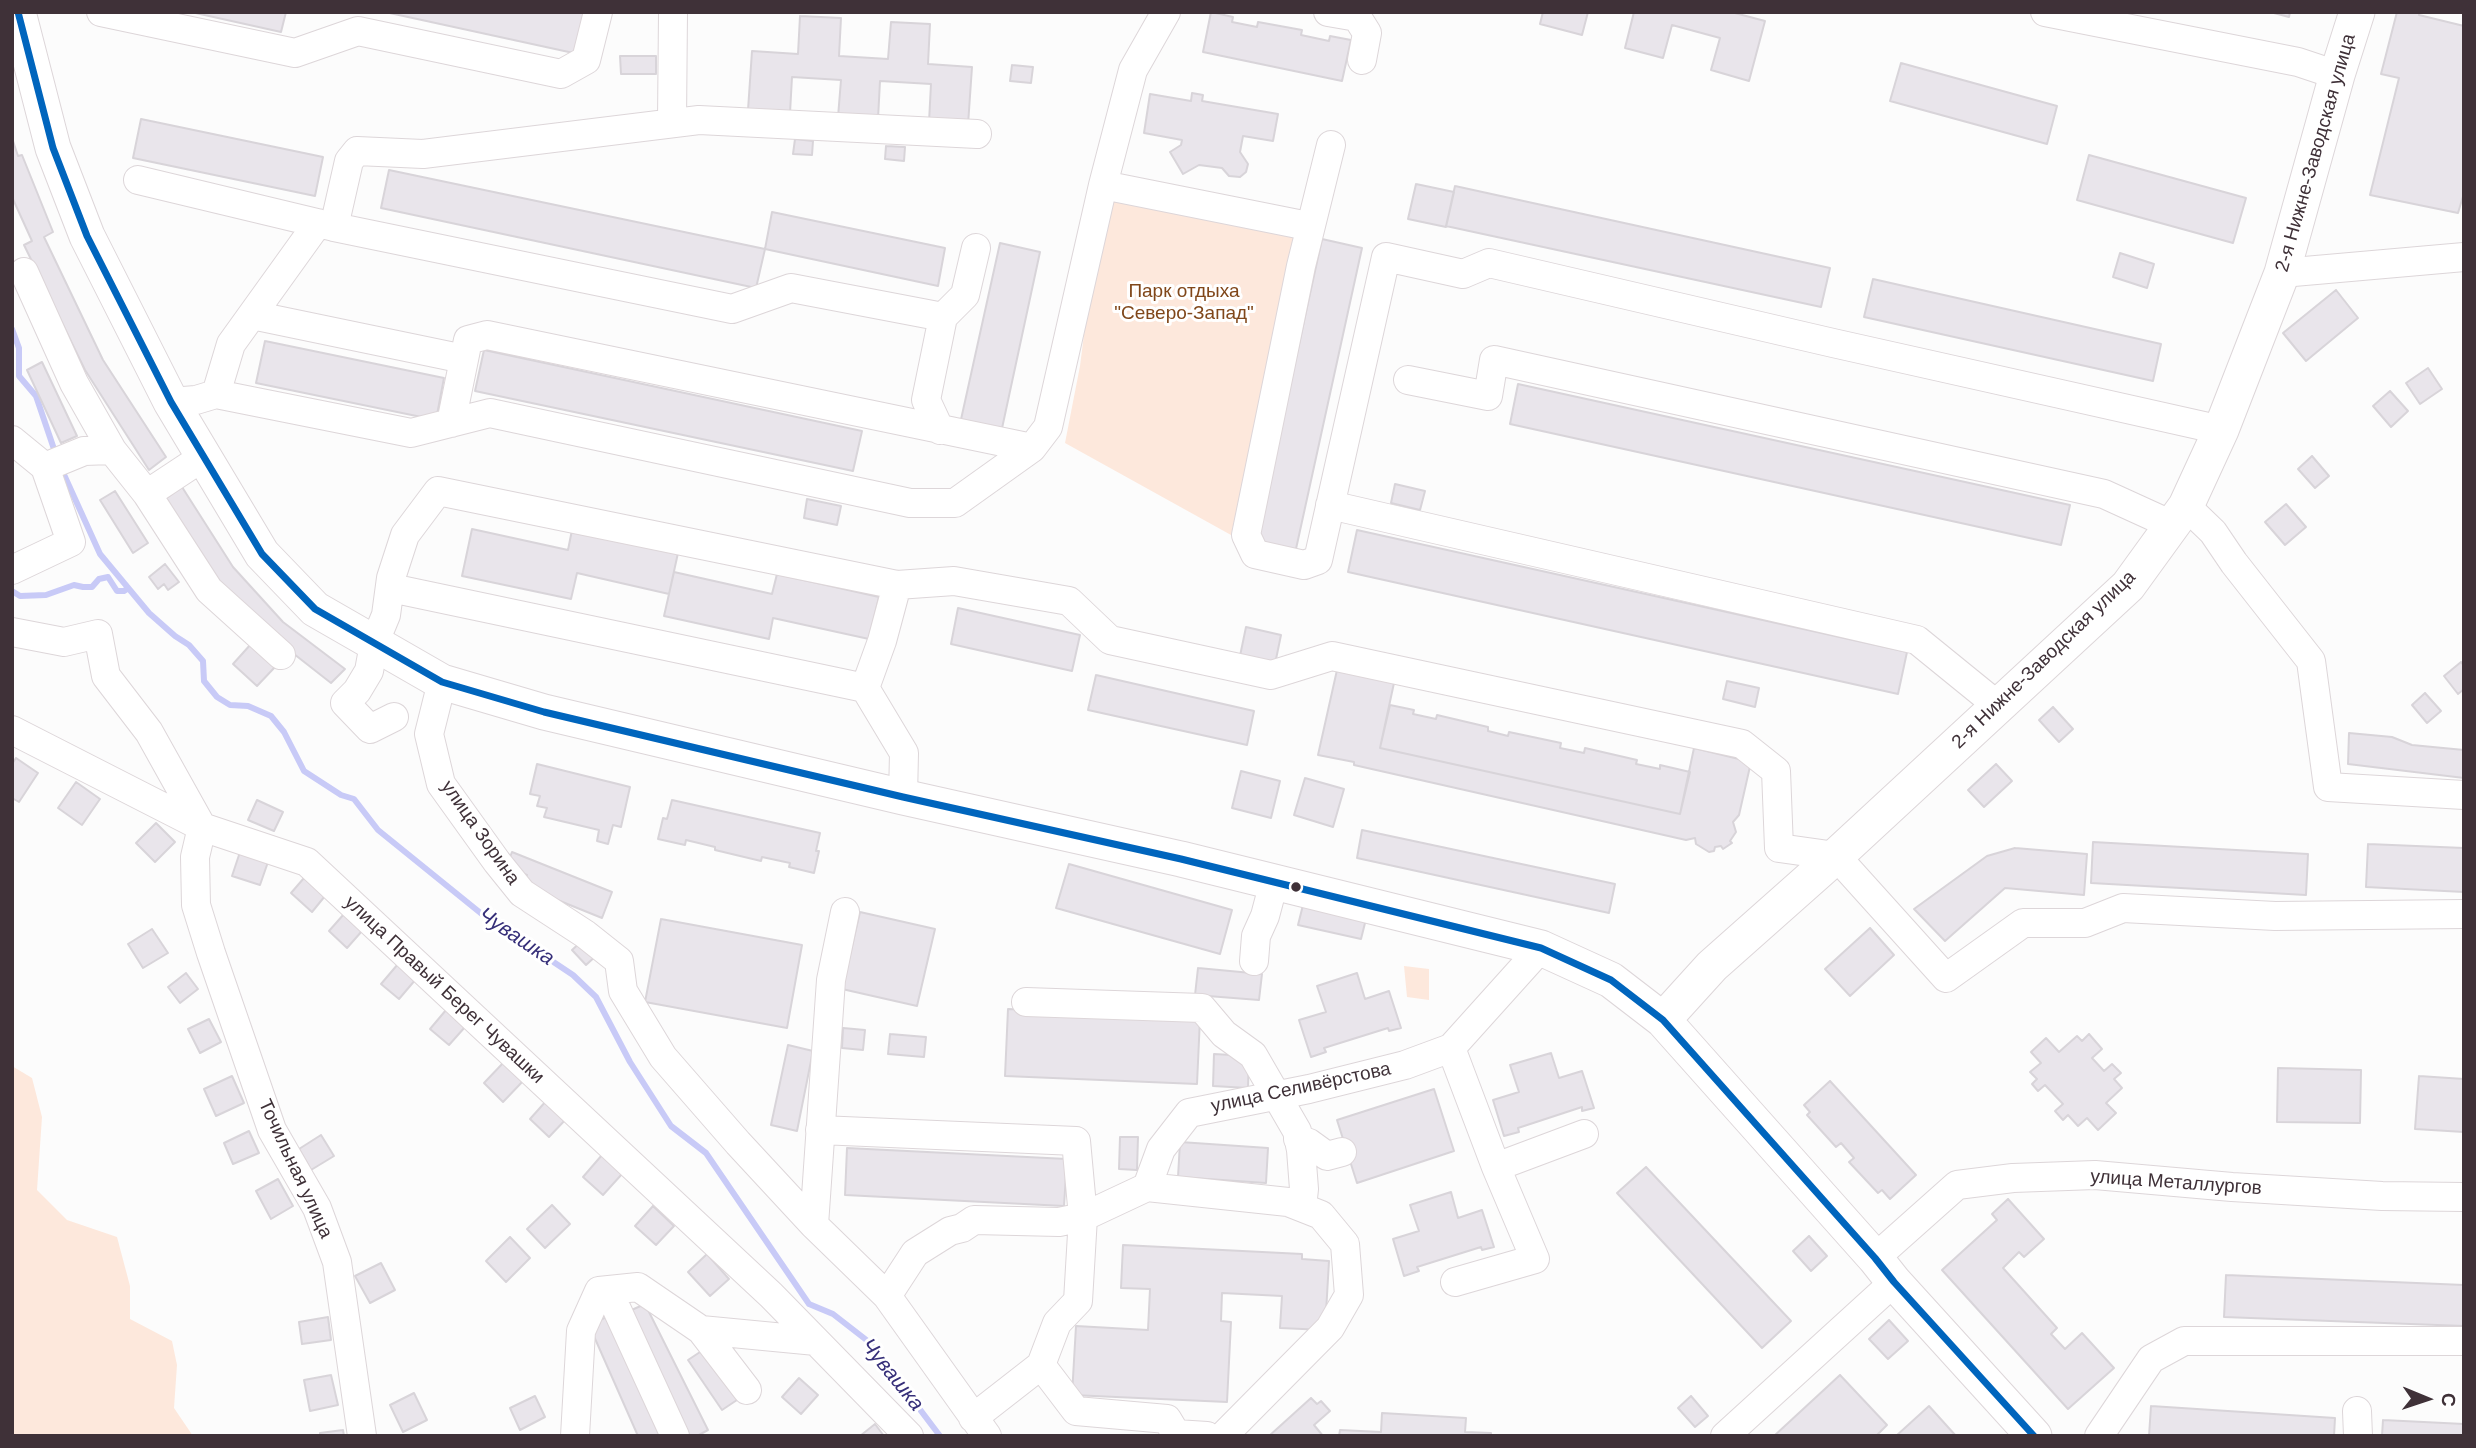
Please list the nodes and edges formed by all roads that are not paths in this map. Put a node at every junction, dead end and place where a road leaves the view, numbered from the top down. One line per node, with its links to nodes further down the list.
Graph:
1 (18, 12): 27 (main road)
2 (102, 12): 3 (street)
3 (598, 12)
4 (673, 12): 11 (street)
5 (1166, 12): 15 (street)
6 (1328, 12): 9 (street)
7 (2045, 12): 10 (street)
8 (2357, 12): 10 (main road, 2-я Нижне-Заводская улица)
9 (1362, 60)
10 (2337, 75): 21 (main road, 2-я Нижне-Заводская улица)
11 (672, 122): 12 (street); 17 (street)
12 (977, 134)
13 (1331, 145): 37 (street)
14 (138, 180): 17 (street)
15 (1102, 185): 16 (street); 32 (street)
16 (1298, 224)
17 (326, 225): 22 (street); 23 (street)
18 (976, 248): 23 (street)
19 (2464, 257): 21 (street)
20 (24, 272): 33 (street)
21 (2282, 273): 30 (main road, 2-я Нижне-Заводская улица)
22 (252, 315): 24 (street); 26 (street)
23 (943, 317): 29 (street)
24 (464, 359): 28 (street); 29 (street)
25 (1409, 380): 38 (street)
26 (216, 394): 27 (street); 28 (street)
27 (171, 402): 34 (main road)
28 (451, 423): 32 (street)
29 (940, 430): 32 (street)
30 (2221, 430): 37 (street); 38 (main road, 2-я Нижне-Заводская улица)
31 (12, 440): 35 (street)
32 (1032, 448)
33 (112, 450): 35 (street); 36 (street)
34 (203, 457): 36 (street); 43 (main road)
35 (49, 465): 39 (street)
36 (147, 494): 44 (street)
37 (1330, 505): 47 (street)
38 (2179, 515): 47 (main road, 2-я Нижне-Заводская улица); 50 (street)
39 (12, 570)
40 (897, 585): 41 (street); 46 (street); 53 (street)
41 (391, 588): 43 (street); 46 (street)
42 (12, 632): 52 (street)
43 (374, 644): 45 (main road); 48 (street)
44 (281, 655)
45 (442, 682): 51 (main road); 72 (street, улица Зорина)
46 (865, 688): 51 (street)
47 (1997, 705): 53 (main road, 2-я Нижне-Заводская улица)
48 (394, 717)
49 (12, 730): 52 (street, улица Правый Берег Чувашки)
50 (2464, 795)
51 (902, 797): 54 (main road)
52 (202, 827): 78 (street, улица Правый Берег Чувашки); 83 (street, Точильная улица)
53 (1836, 856): 56 (street); 60 (main road, 2-я Нижне-Заводская улица)
54 (1273, 882): 57 (main road); 58 (street)
55 (845, 912): 63 (street)
56 (2464, 914)
57 (1541, 948): 60 (main road); 61 (street, улица Селивёрстова)
58 (1254, 961)
59 (1026, 1002): 62 (street)
60 (1663, 1020): 73 (main road)
61 (1451, 1048): 62 (street, улица Селивёрстова); 67 (street)
62 (1276, 1095): 65 (street); 68 (street, улица Селивёрстова)
63 (821, 1130): 71 (street); 72 (street)
64 (1584, 1134): 67 (street)
65 (1298, 1139): 66 (street); 70 (street)
66 (1342, 1152)
67 (1496, 1167): 74 (street)
68 (1147, 1187): 70 (street); 71 (street)
69 (2464, 1197): 73 (street, улица Металлургов)
70 (1302, 1207): 88 (street)
71 (1083, 1217): 76 (street); 80 (street)
72 (814, 1225): 76 (street, улица Зорина)
73 (1884, 1270): 89 (street, улица Металлургов); 90 (main road)
74 (1455, 1282)
75 (608, 1290): 77 (street); 84 (street); 85 (street)
76 (887, 1296): 82 (street, улица Зорина)
77 (701, 1330): 78 (street); 81 (street)
78 (816, 1341): 86 (street, улица Правый Берег Чувашки)
79 (2464, 1341): 91 (street)
80 (1041, 1365): 82 (street); 87 (street)
81 (747, 1390)
82 (980, 1427)
83 (362, 1436)
84 (575, 1436)
85 (675, 1436)
86 (909, 1436)
87 (1207, 1436)
88 (1223, 1436)
89 (1724, 1436)
90 (2034, 1436)
91 (2099, 1436)

